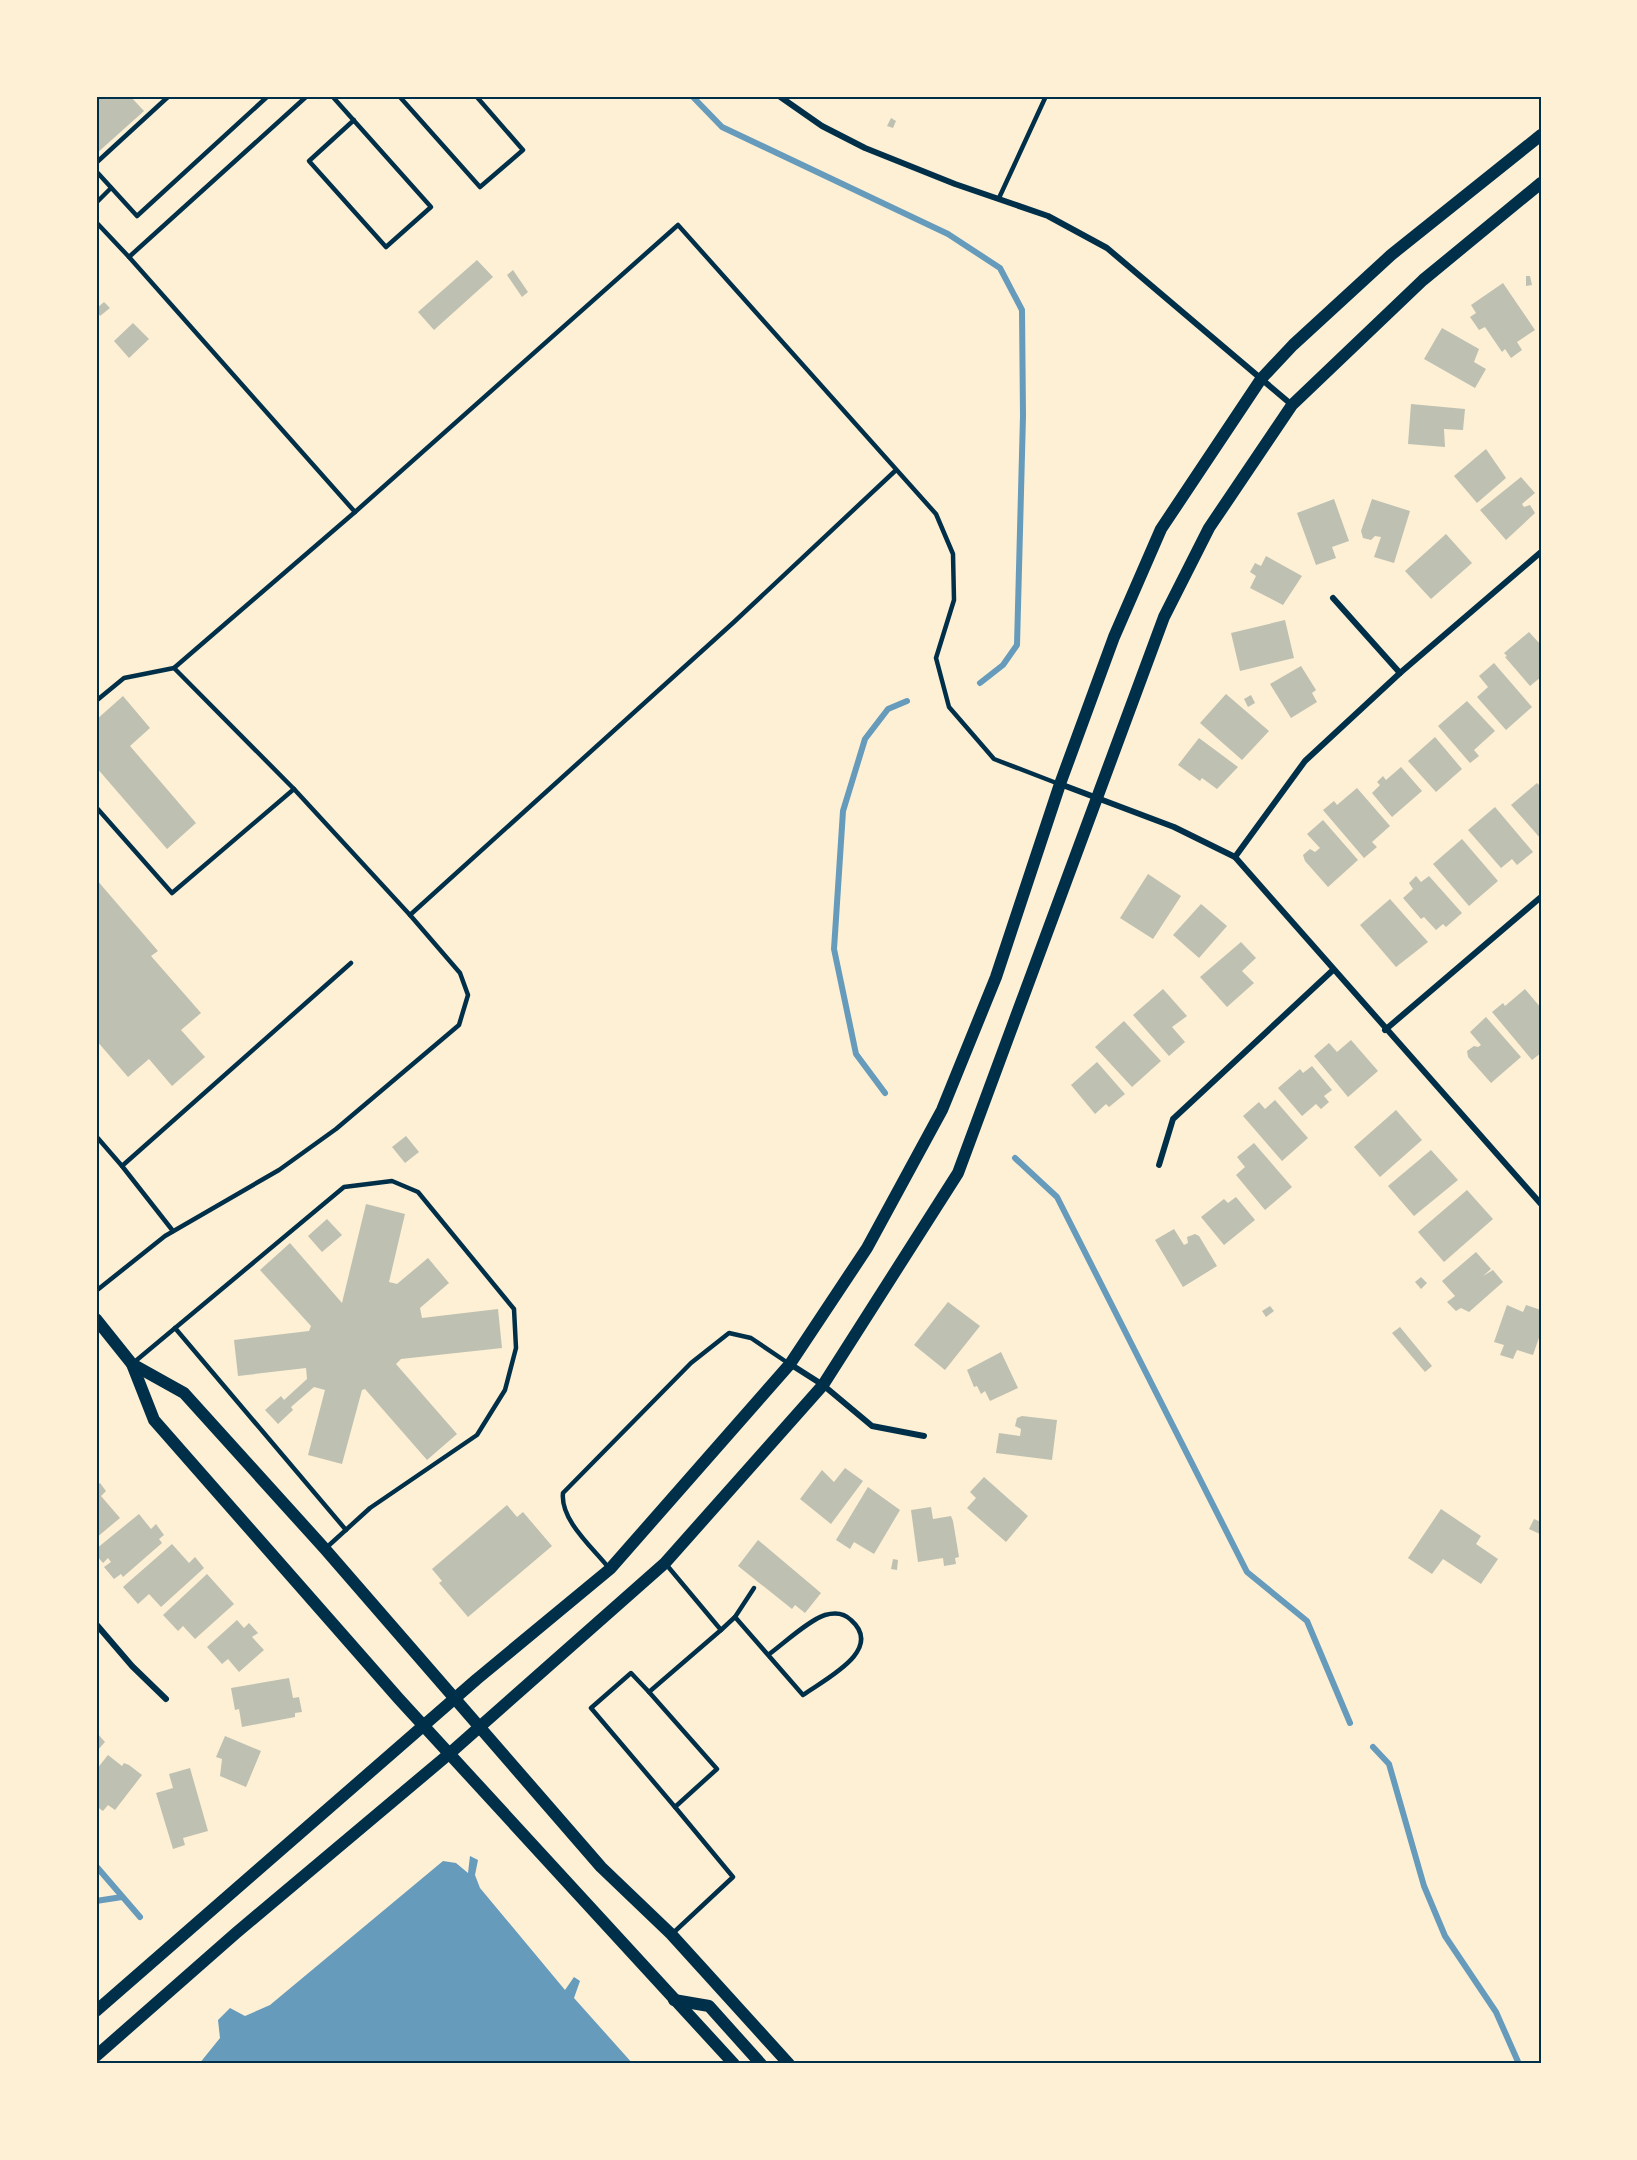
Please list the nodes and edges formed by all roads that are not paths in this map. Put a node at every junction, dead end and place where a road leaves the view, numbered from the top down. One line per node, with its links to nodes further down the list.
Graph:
1 (169, 96): 11 (lane)
2 (268, 96): 14 (lane)
3 (308, 96): 18 (lane)
4 (332, 96): 9 (lane)
5 (399, 96): 6 (lane)
6 (476, 96)
7 (779, 96): 15 (street)
8 (1046, 96): 15 (lane)
9 (354, 120): 9 (lane)
10 (1541, 135): 19 (main road)
11 (96, 163)
12 (96, 171): 14 (lane)
13 (1541, 183): 20 (main road)
14 (111, 188): 16 (lane)
15 (999, 198): 19 (street)
16 (96, 203)
17 (96, 222): 18 (lane)
18 (129, 257): 22 (lane)
19 (1260, 379): 20 (street); 28 (main road)
20 (1292, 405): 30 (main road)
21 (895, 471): 22 (lane); 28 (lane); 34 (lane)
22 (355, 512): 25 (lane)
23 (1541, 552): 26 (street)
24 (1333, 598): 26 (street)
25 (174, 668): 27 (lane); 29 (lane)
26 (1400, 673): 32 (street)
27 (96, 701)
28 (1060, 784): 30 (street); 47 (main road)
29 (294, 789): 31 (lane); 34 (lane)
30 (1097, 801): 32 (street); 48 (main road)
31 (96, 807)
32 (1235, 857): 36 (street)
33 (1541, 897): 37 (street)
34 (410, 915): 42 (lane)
35 (351, 963): 39 (lane)
36 (1333, 969): 37 (street); 40 (street)
37 (1385, 1030): 41 (street)
38 (96, 1136): 39 (lane)
39 (122, 1166): 42 (lane)
40 (1159, 1166)
41 (1541, 1204)
42 (173, 1231): 43 (lane)
43 (96, 1291)
44 (96, 1319): 46 (main road)
45 (175, 1328): 46 (lane); 50 (lane); 50 (lane)
46 (132, 1364): 51 (main road); 62 (main road)
47 (790, 1364): 48 (street); 53 (main road); 53 (lane)
48 (823, 1385): 49 (street); 52 (main road)
49 (924, 1436)
50 (346, 1530): 51 (lane)
51 (326, 1549): 61 (main road)
52 (665, 1563): 57 (lane); 63 (main road)
53 (609, 1569): 61 (main road)
54 (754, 1588): 55 (lane)
55 (735, 1617): 57 (lane); 58 (lane)
56 (96, 1624): 60 (street)
57 (721, 1630): 59 (lane)
58 (768, 1655): 58 (lane)
59 (649, 1692): 65 (lane); 65 (lane)
60 (166, 1699)
61 (454, 1700): 62 (main road); 63 (main road)
62 (424, 1726): 64 (main road); 68 (main road)
63 (479, 1727): 64 (main road); 66 (main road)
64 (449, 1754): 67 (main road); 69 (main road)
65 (675, 1807): 66 (lane)
66 (671, 1934): 72 (main road)
67 (674, 2000): 70 (main road); 71 (main road)
68 (96, 2011)
69 (96, 2056)
70 (734, 2064)
71 (761, 2064)
72 (789, 2064)

